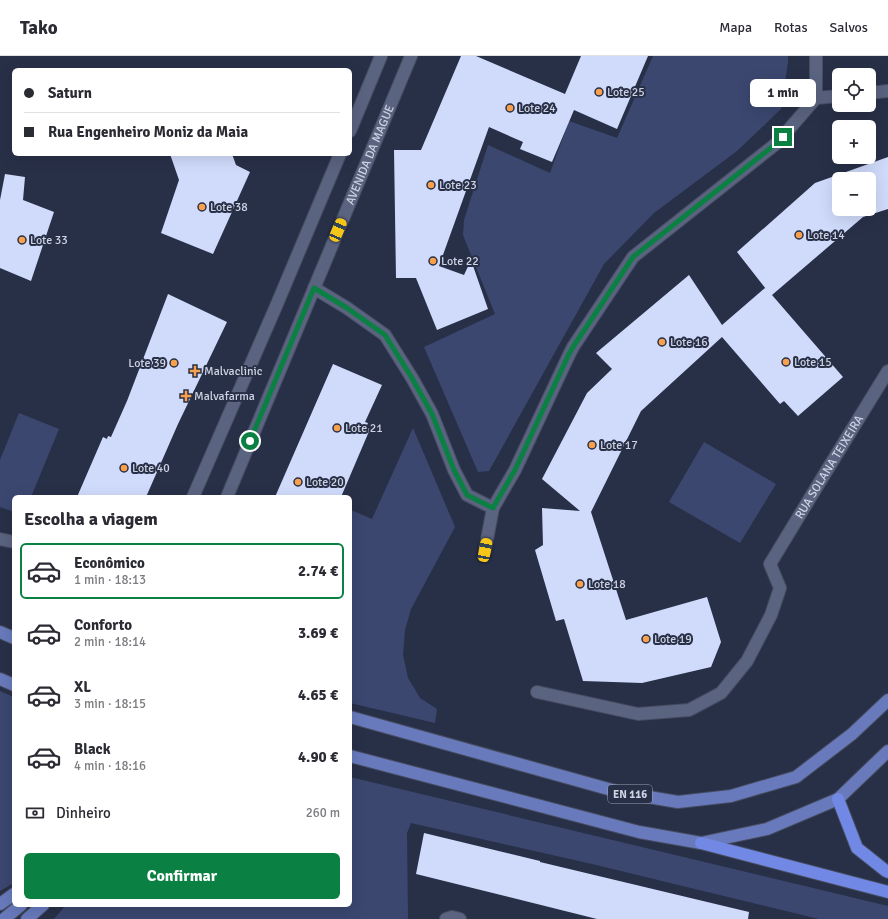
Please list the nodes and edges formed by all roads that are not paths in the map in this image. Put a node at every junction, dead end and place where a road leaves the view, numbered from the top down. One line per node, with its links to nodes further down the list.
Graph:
1 (381, 56): 8 (street)
2 (411, 56): 10 (street, AVENIDA DA MAGUE)
3 (816, 56): 7 (street)
4 (888, 91): 5 (street)
5 (876, 92)
6 (832, 97): 7 (street)
7 (816, 98): 14 (street)
8 (352, 126)
9 (339, 156): 12 (street)
10 (314, 288): 13 (street, AVENIDA DA MAGUE); 14 (street)
11 (888, 371): 24 (street, RUA SOLANA TEIXEIRA)
12 (194, 495)
13 (228, 495)
14 (493, 508): 17 (street)
15 (0, 539): 16 (street)
16 (12, 542)
17 (485, 550)
18 (0, 632): 19 (main road)
19 (12, 637)
20 (0, 640): 21 (main road)
21 (12, 641)
22 (0, 679): 23 (main road)
23 (12, 684)
24 (537, 692)
25 (888, 700): 26 (main road, EN 116)
26 (352, 718)
27 (888, 751): 29 (main road)
28 (352, 757): 30 (main road)
29 (838, 799): 30 (main road); 31 (highway)
30 (701, 843): 32 (highway)
31 (888, 872)
32 (888, 892)
33 (12, 895): 34 (main road)
34 (0, 904)
35 (19, 907): 38 (main road)
36 (41, 907): 39 (main road)
37 (45, 907): 40 (main road)
38 (4, 919)
39 (27, 919)
40 (37, 919)
41 (446, 919): 42 (street)
42 (460, 919)

